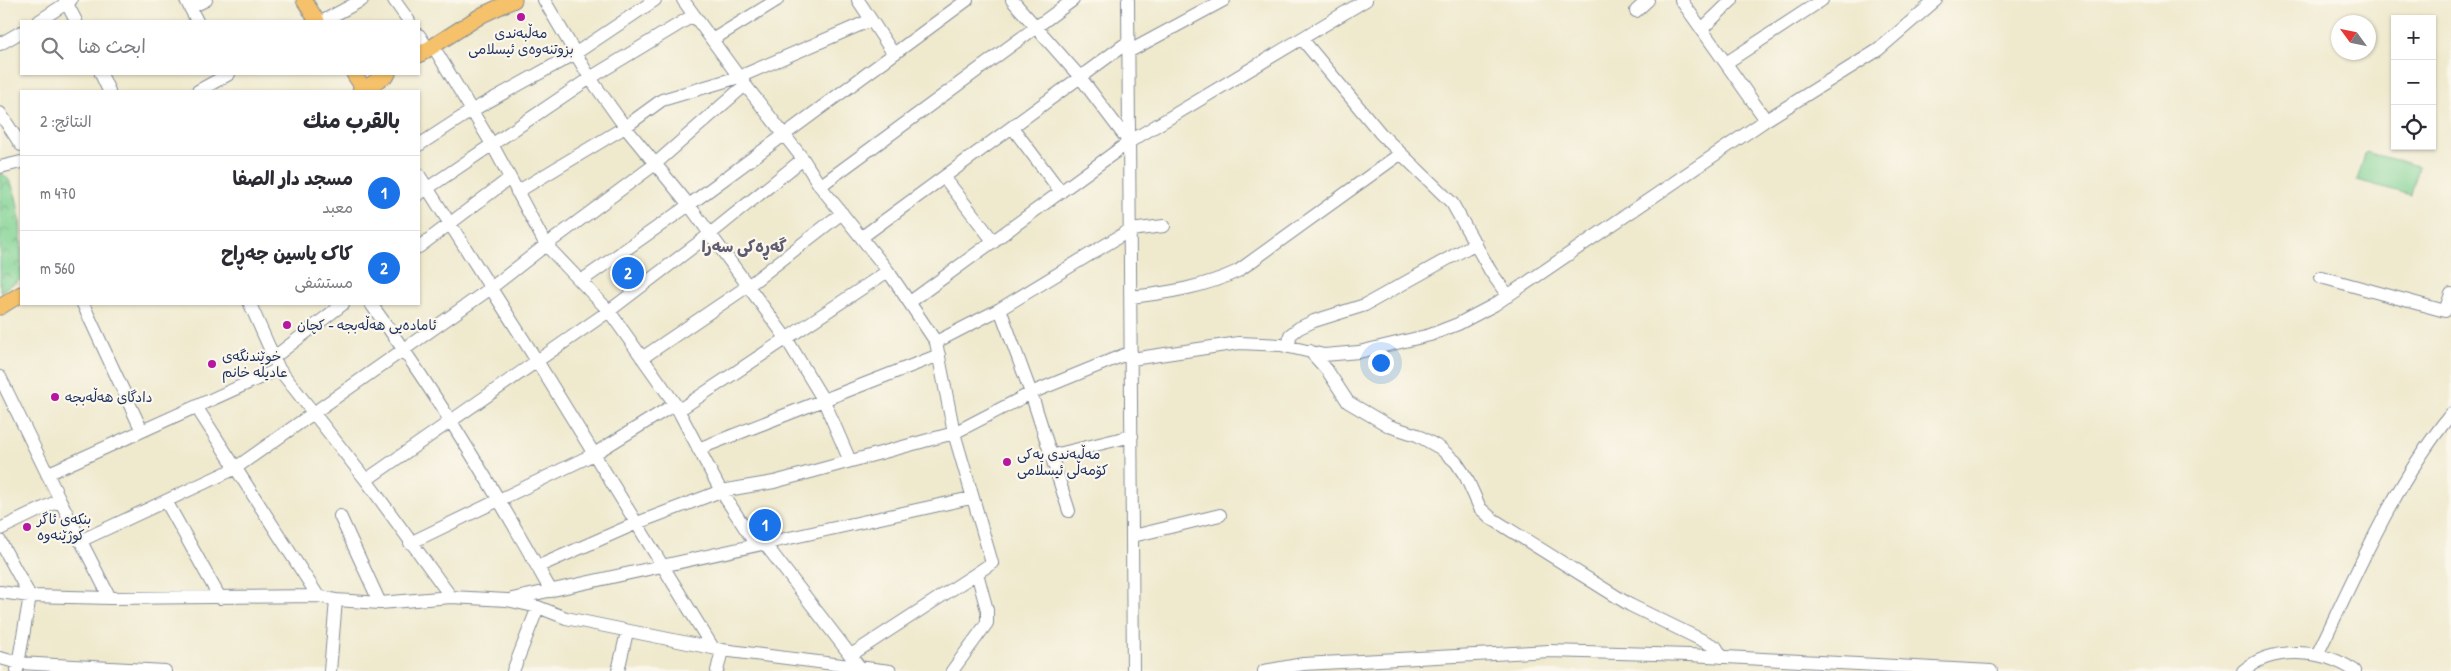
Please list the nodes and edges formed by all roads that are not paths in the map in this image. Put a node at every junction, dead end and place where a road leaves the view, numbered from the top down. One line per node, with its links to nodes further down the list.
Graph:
1 (206, 0): 24 (street)
2 (304, 0): 31 (main road)
3 (362, 0): 32 (street)
4 (394, 0): 33 (street)
5 (501, 0): 26 (main road)
6 (514, 0): 26 (main road)
7 (544, 0): 44 (street)
8 (655, 0): 44 (street)
9 (683, 0): 27 (street)
10 (777, 0): 40 (street)
11 (858, 0): 34 (street)
12 (967, 0): 45 (street)
13 (1012, 0): 35 (street)
14 (1073, 0): 35 (street)
15 (1128, 0): 42 (street)
16 (1224, 0): 42 (street)
17 (1366, 0): 39 (street)
18 (1648, 0): 25 (street)
19 (1681, 0): 36 (street)
20 (1732, 0): 36 (street)
21 (1822, 0): 46 (street)
22 (1936, 0): 59 (street)
23 (68, 1): 28 (street); 29 (street)
24 (188, 4): 30 (street)
25 (1636, 11)
26 (482, 15): 43 (main road)
27 (694, 15): 40 (street); 52 (street)
28 (40, 20)
29 (76, 20)
30 (196, 20)
31 (316, 20)
32 (325, 20)
33 (408, 20)
34 (871, 20): 45 (street); 53 (street)
35 (1036, 27): 51 (street); 74 (street)
36 (1703, 28): 46 (street)
37 (20, 33): 41 (street)
38 (420, 37): 43 (street)
39 (1302, 39): 63 (street); 67 (street)
40 (712, 40): 53 (street)
41 (0, 44)
42 (1128, 47): 51 (street); 63 (street)
43 (427, 50): 57 (street)
44 (576, 53): 52 (street); 57 (street)
45 (893, 53): 62 (street)
46 (1726, 63): 59 (street)
47 (101, 75): 54 (street)
48 (224, 75): 55 (street)
49 (355, 75): 56 (main road)
50 (386, 75): 56 (main road)
51 (1080, 77): 60 (street); 63 (street)
52 (590, 78): 61 (street); 66 (street)
53 (742, 81): 61 (street); 62 (street); 70 (street)
54 (109, 90)
55 (200, 90)
56 (363, 90)
57 (471, 111): 65 (street); 66 (street)
58 (0, 113): 64 (street)
59 (1766, 120): 96 (street)
60 (1012, 127): 72 (street); 77 (street)
61 (625, 128): 70 (street); 76 (street)
62 (784, 134): 68 (street); 78 (street)
63 (1129, 142): 77 (street); 82 (street)
64 (20, 143)
65 (420, 144)
66 (493, 146): 73 (street); 75 (street)
67 (1400, 154): 86 (street); 97 (street)
68 (804, 159): 74 (street); 83 (street)
69 (20, 162): 71 (street)
70 (654, 165): 78 (street); 87 (street)
71 (0, 167)
72 (944, 177): 84 (street); 85 (street)
73 (510, 178): 76 (street); 80 (street)
74 (820, 186): 79 (street)
75 (423, 191): 80 (street)
76 (518, 192): 87 (street)
77 (1061, 192): 85 (street)
78 (689, 205): 83 (street); 91 (street)
79 (842, 213): 84 (street); 92 (street)
80 (449, 225): 88 (street); 93 (street)
81 (1164, 226): 82 (street)
82 (1130, 230): 97 (street); 104 (street)
83 (710, 234): 92 (street); 105 (street)
84 (862, 238): 89 (street)
85 (994, 242): 98 (street)
86 (1476, 243): 96 (street); 108 (street)
87 (546, 245): 91 (street); 93 (street)
88 (420, 246)
89 (888, 271): 98 (street); 106 (street)
90 (2320, 277): 94 (street)
91 (581, 281): 105 (street)
92 (748, 286): 106 (street); 114 (street)
93 (491, 288): 109 (street); 115 (street)
94 (2451, 294)
95 (20, 295): 103 (main road)
96 (1508, 296): 110 (street)
97 (1131, 297): 112 (street)
98 (910, 302): 107 (street)
99 (83, 305): 125 (street)
100 (250, 305): 113 (street)
101 (342, 305): 113 (street)
102 (372, 305): 109 (street)
103 (0, 307)
104 (1000, 309): 107 (street); 118 (street)
105 (609, 311): 114 (street); 115 (street)
106 (786, 338): 119 (street); 120 (street)
107 (936, 342): 111 (street)
108 (1289, 347): 110 (street); 112 (street)
109 (405, 350): 122 (street); 124 (street)
110 (1310, 351): 168 (street)
111 (938, 355): 119 (street); 126 (street)
112 (1131, 355): 118 (street); 127 (street)
113 (272, 358): 116 (street)
114 (642, 358): 120 (street)
115 (537, 361): 124 (street); 129 (street)
116 (279, 369): 121 (street); 122 (street)
117 (0, 377): 133 (street)
118 (1031, 393): 126 (street); 130 (street)
119 (824, 401): 128 (street); 131 (street)
120 (677, 407): 128 (street); 129 (street)
121 (197, 408): 125 (street); 132 (street)
122 (313, 413): 132 (street); 134 (street)
123 (2451, 414): 166 (street)
124 (452, 421): 134 (street); 138 (street)
125 (142, 431): 133 (street)
126 (954, 434): 131 (street); 136 (street)
127 (1132, 436): 130 (street); 145 (street)
128 (698, 449): 135 (street)
129 (594, 454): 138 (street); 143 (street)
130 (1050, 456): 140 (street)
131 (850, 461): 135 (street)
132 (234, 469): 139 (street); 156 (street)
133 (47, 474): 137 (street)
134 (366, 480): 148 (street)
135 (721, 491): 143 (street); 149 (street)
136 (971, 498): 149 (street); 152 (street)
137 (60, 500): 144 (street); 147 (street)
138 (500, 500): 148 (street); 150 (street)
139 (166, 501): 147 (street); 159 (street)
140 (1069, 511)
141 (1220, 515): 145 (street)
142 (340, 516): 162 (street)
143 (637, 523): 150 (street); 151 (street)
144 (0, 529)
145 (1133, 536): 183 (street)
146 (0, 541): 155 (street)
147 (80, 541): 158 (street)
148 (410, 543): 157 (street)
149 (761, 544): 151 (street); 167 (street)
150 (537, 566): 153 (street)
151 (664, 567): 153 (street); 165 (street)
152 (977, 573): 167 (street); 182 (street)
153 (551, 591): 161 (street)
154 (0, 592): 155 (street)
155 (30, 596): 158 (street); 170 (street)
156 (318, 596): 159 (street); 160 (street)
157 (451, 597): 161 (street); 162 (street)
158 (110, 598): 159 (street)
159 (220, 598)
160 (336, 600): 162 (street); 177 (street)
161 (507, 600): 163 (street)
162 (380, 603)
163 (538, 607): 164 (street); 178 (street)
164 (627, 632): 165 (street); 179 (street)
165 (717, 649): 171 (street); 180 (street)
166 (2317, 655): 185 (street); 186 (street)
167 (851, 656): 174 (street)
168 (1722, 657): 175 (street); 184 (street)
169 (0, 658): 170 (street)
170 (18, 667): 172 (street)
171 (823, 667): 174 (street)
172 (55, 668): 173 (street)
173 (121, 669): 176 (street)
174 (861, 669): 181 (street)
175 (1272, 670)
176 (165, 671)
177 (330, 671)
178 (512, 671)
179 (618, 671)
180 (717, 671)
181 (890, 671)
182 (952, 671)
183 (1133, 671)
184 (1991, 671)
185 (2243, 671)
186 (2354, 671)

